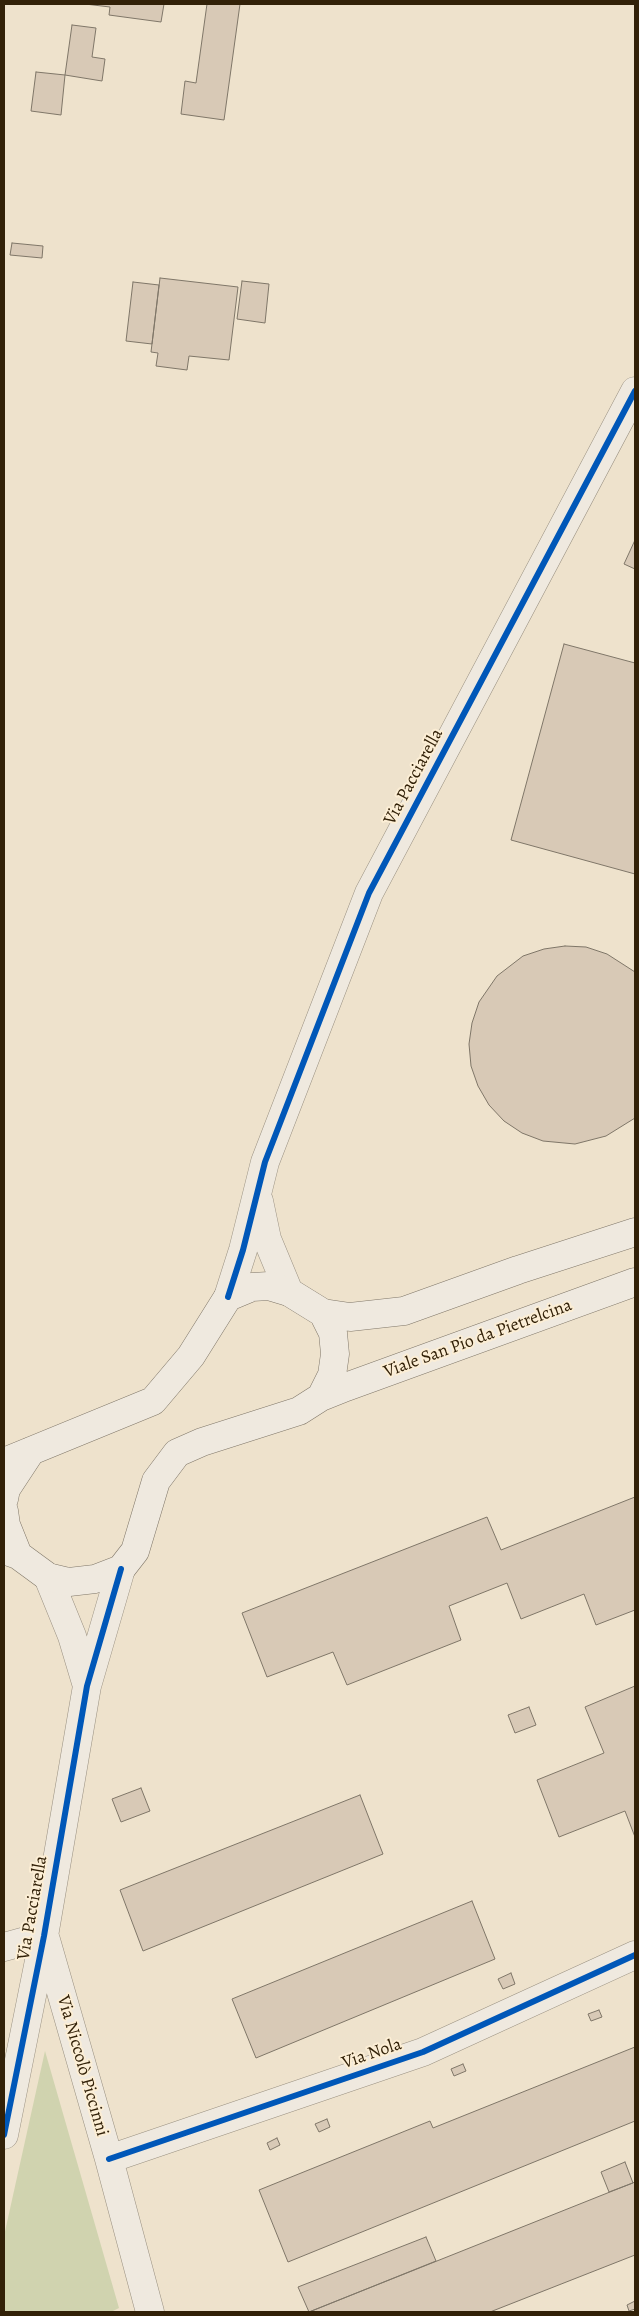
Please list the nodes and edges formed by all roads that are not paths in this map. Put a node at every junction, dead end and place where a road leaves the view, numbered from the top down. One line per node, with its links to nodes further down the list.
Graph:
1 (635, 391): 2 (street, Via Pacciarella)
2 (258, 1194): 5 (street); 6 (street, Via Pacciarella)
3 (635, 1232): 7 (street)
4 (635, 1282): 8 (street, Viale San Pio da Pietrelcina)
5 (289, 1292): 6 (street); 7 (street)
6 (228, 1297): 9 (street, Via Pacciarella)
7 (323, 1313): 8 (street)
8 (321, 1397): 14 (street, Viale San Pio da Pietrelcina)
9 (31, 1451): 10 (street, Via Pacciarella); 11 (street)
10 (4, 1462)
11 (4, 1499)
12 (4, 1512): 13 (street)
13 (11, 1553): 15 (street)
14 (121, 1569): 15 (street); 16 (street, Via Pacciarella)
15 (48, 1577): 16 (street)
16 (87, 1686): 17 (street, Via Pacciarella)
17 (44, 1936): 18 (street, Via Pacciarella); 20 (street, Via Pacciarella); 21 (street, Via Niccolò Piccinni)
18 (4, 1947)
19 (635, 1955): 21 (street, Via Nola)
20 (4, 2135)
21 (109, 2159): 22 (street, Via Niccolò Piccinni)
22 (150, 2312)

